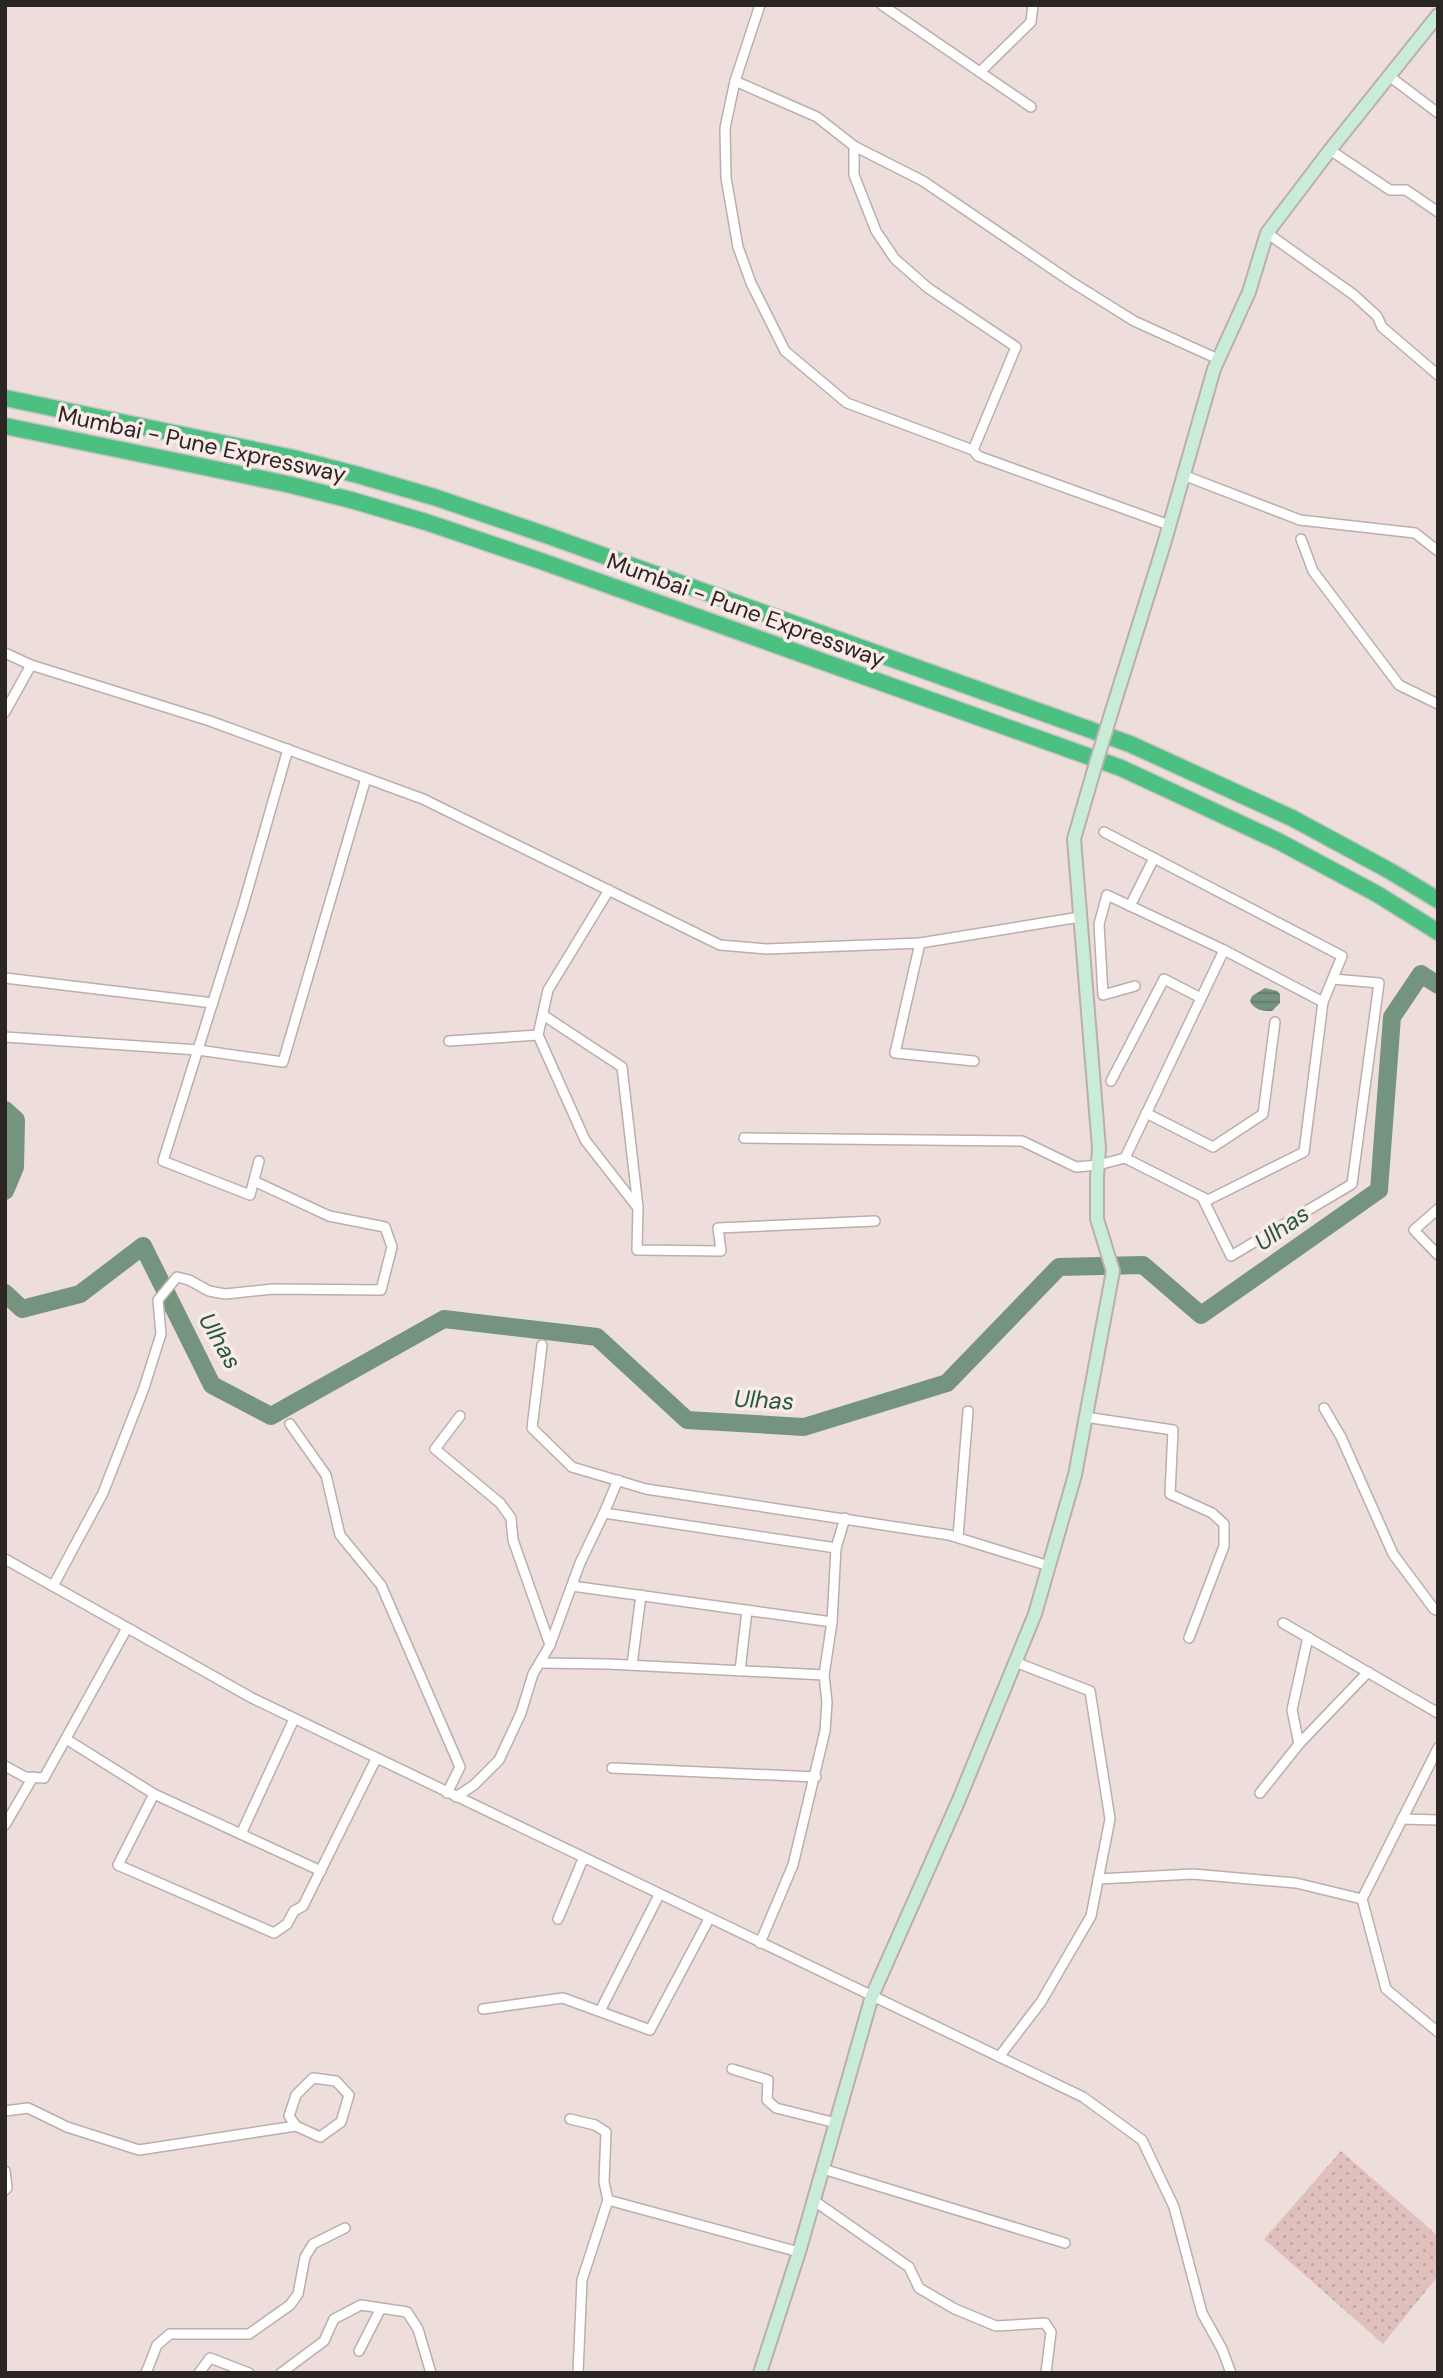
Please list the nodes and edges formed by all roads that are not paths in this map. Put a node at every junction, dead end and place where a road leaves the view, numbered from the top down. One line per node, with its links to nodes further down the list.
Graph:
1 (760, 5): 7 (street)
2 (882, 5): 5 (street)
3 (1033, 5): 5 (street)
4 (1438, 15): 6 (street)
5 (980, 72): 8 (street)
6 (1389, 76): 9 (street); 11 (street)
7 (735, 81): 10 (street); 18 (street)
8 (1031, 107)
9 (1438, 113)
10 (854, 146): 14 (street); 18 (street)
11 (1330, 150): 12 (street); 13 (street)
12 (1438, 212)
13 (1267, 233): 14 (street); 15 (street)
14 (1218, 359): 19 (street)
15 (1438, 375)
16 (5, 398): 32 (highway, Mumbai - Pune Expressway)
17 (5, 426): 35 (highway, Mumbai - Pune Expressway)
18 (973, 450): 20 (street)
19 (1183, 475): 20 (street); 22 (street)
20 (1169, 526): 34 (street, bridge)
21 (1301, 539): 25 (street)
22 (1438, 551)
23 (5, 653): 24 (street)
24 (31, 665): 26 (street); 27 (street)
25 (1438, 704)
26 (5, 712)
27 (288, 749): 28 (street); 43 (street)
28 (366, 778): 31 (street); 49 (street)
29 (1104, 832): 30 (street)
30 (1154, 858): 33 (street); 39 (street)
31 (609, 890): 36 (street); 44 (street)
32 (1438, 901)
33 (1130, 906): 37 (street); 40 (street)
34 (1080, 917): 36 (street); 56 (street)
35 (1438, 932)
36 (919, 943): 50 (street)
37 (1224, 950): 41 (street); 42 (street)
38 (5, 978): 43 (street)
39 (1333, 979): 42 (street); 58 (street)
40 (1135, 986)
41 (1201, 998): 51 (street); 52 (street)
42 (1323, 1002): 58 (street)
43 (213, 1003): 49 (street)
44 (543, 1015): 46 (street); 59 (street)
45 (1275, 1022): 52 (street)
46 (538, 1035): 48 (street); 59 (street)
47 (5, 1037): 49 (street)
48 (449, 1041)
49 (198, 1050): 57 (street)
50 (974, 1060)
51 (1111, 1081)
52 (1146, 1113): 54 (street)
53 (744, 1138): 56 (street)
54 (1125, 1158): 56 (street); 58 (street)
55 (259, 1161): 57 (street)
56 (1098, 1165): 67 (street)
57 (254, 1181): 76 (street)
58 (1202, 1197)
59 (638, 1209): 61 (street)
60 (1438, 1209): 62 (street)
61 (875, 1221)
62 (1438, 1255)
63 (542, 1345): 69 (street)
64 (1324, 1408): 80 (street)
65 (968, 1411): 72 (street)
66 (460, 1416): 86 (street)
67 (1085, 1417): 75 (street); 85 (street)
68 (290, 1423): 105 (street)
69 (618, 1480): 70 (street); 71 (street)
70 (604, 1513): 73 (street); 77 (street)
71 (845, 1518): 72 (street); 73 (street)
72 (958, 1537): 75 (street)
73 (836, 1548): 81 (street)
74 (5, 1559): 76 (street)
75 (1049, 1566): 87 (street)
76 (52, 1586): 83 (street)
77 (572, 1586): 78 (street); 86 (street)
78 (642, 1595): 79 (street); 89 (street)
79 (747, 1610): 81 (street); 90 (street)
80 (1438, 1611)
81 (832, 1622): 92 (street)
82 (1283, 1623): 84 (street)
83 (127, 1629): 94 (street); 95 (street)
84 (1308, 1637): 91 (street); 96 (street)
85 (1189, 1638)
86 (550, 1645): 88 (street)
87 (1016, 1662): 112 (street); 118 (street)
88 (540, 1663): 89 (street); 105 (street)
89 (632, 1665): 90 (street)
90 (740, 1671): 92 (street)
91 (1368, 1672): 93 (street); 96 (street)
92 (824, 1675): 102 (street)
93 (1438, 1713)
94 (294, 1719): 98 (street); 109 (street)
95 (65, 1739): 101 (street); 104 (street)
96 (1299, 1744): 103 (street)
97 (1438, 1748): 106 (street)
98 (376, 1759): 105 (street); 111 (street)
99 (5, 1766): 101 (street)
100 (612, 1768): 102 (street)
101 (33, 1777): 108 (street)
102 (816, 1777): 117 (street)
103 (1260, 1793)
104 (154, 1794): 109 (street); 111 (street)
105 (451, 1795): 110 (street)
106 (1402, 1819): 107 (street); 114 (street)
107 (1438, 1820)
108 (5, 1825)
109 (241, 1834): 111 (street)
110 (583, 1858): 113 (street); 115 (street)
111 (321, 1871)
112 (1098, 1880): 114 (street); 122 (street)
113 (659, 1895): 116 (street); 120 (street)
114 (1362, 1899): 121 (street)
115 (558, 1919)
116 (709, 1919): 117 (street); 120 (street)
117 (760, 1943): 118 (street)
118 (872, 1997): 122 (street); 126 (street)
119 (483, 2009): 120 (street)
120 (600, 2011)
121 (1438, 2032)
122 (999, 2057): 146 (street)
123 (732, 2069): 126 (street)
124 (5, 2111): 127 (street)
125 (570, 2119): 131 (street)
126 (836, 2123): 128 (street)
127 (296, 2126): 127 (street)
128 (823, 2169): 132 (street); 134 (street)
129 (5, 2171): 130 (street)
130 (5, 2190)
131 (608, 2200): 135 (street); 143 (street)
132 (813, 2200): 135 (street); 145 (street)
133 (345, 2228): 138 (street)
134 (1065, 2243)
135 (799, 2252): 144 (street)
136 (380, 2310): 137 (street); 141 (street); 142 (street)
137 (359, 2351)
138 (146, 2373)
139 (199, 2373): 140 (street)
140 (249, 2373)
141 (281, 2373)
142 (431, 2373)
143 (578, 2373)
144 (760, 2373)
145 (1046, 2373)
146 (1231, 2373)

